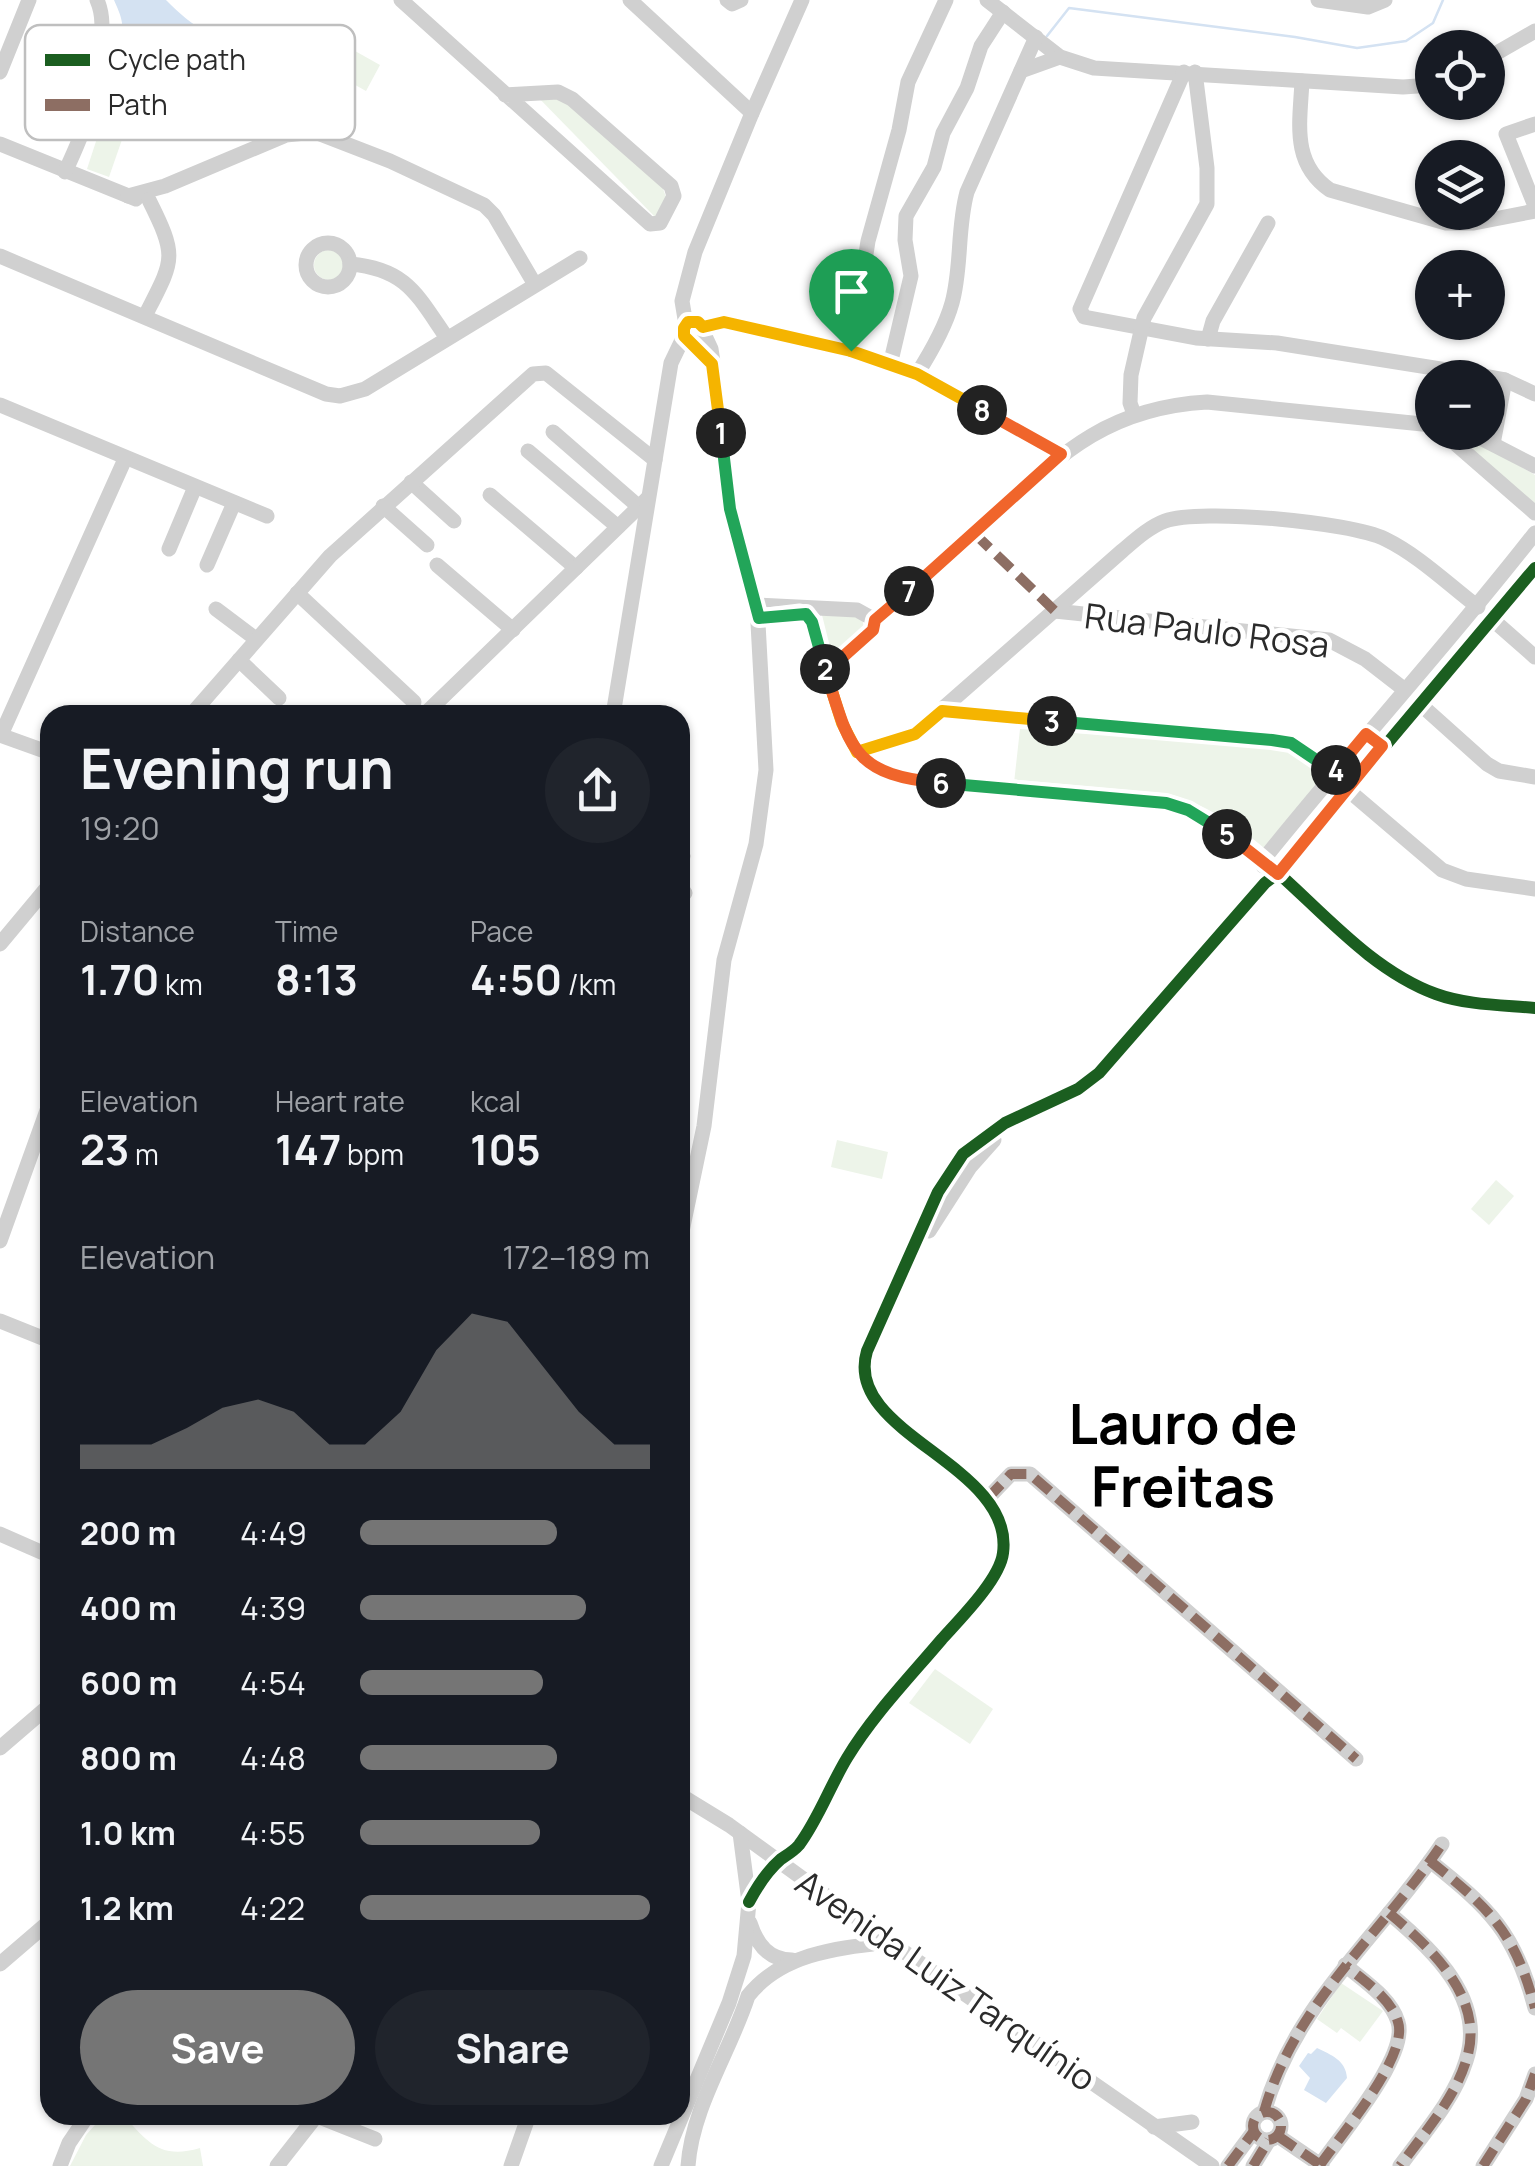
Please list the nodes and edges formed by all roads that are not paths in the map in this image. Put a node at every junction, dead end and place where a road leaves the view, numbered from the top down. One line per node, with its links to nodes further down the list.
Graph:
1 (29, 0): 20 (street)
2 (97, 0): 14 (street)
3 (401, 0): 25 (street)
4 (630, 0): 15 (street)
5 (646, 0): 15 (street)
6 (727, 0): 7 (street)
7 (741, 0)
8 (802, 0): 26 (street)
9 (946, 0): 47 (street)
10 (988, 0): 13 (street)
11 (1318, 0): 12 (street)
12 (1385, 0)
13 (1003, 12): 17 (street); 48 (street)
14 (102, 25)
15 (662, 30): 26 (street)
16 (1535, 31): 18 (street)
17 (1036, 38): 19 (street); 21 (street)
18 (1505, 48)
19 (1060, 57): 21 (street); 22 (street)
20 (0, 72)
21 (1022, 72): 50 (street)
22 (1189, 72): 23 (street); 43 (street); 43 (street)
23 (1302, 81): 24 (street); 36 (street)
24 (1415, 85)
25 (505, 94): 25 (street)
26 (752, 112): 44 (street)
27 (1534, 124): 36 (street)
28 (80, 140): 32 (street)
29 (274, 140): 33 (street)
30 (335, 140): 41 (street)
31 (0, 144): 32 (street)
32 (65, 172): 34 (street)
33 (165, 186): 34 (street); 35 (street)
34 (128, 196): 35 (street)
35 (149, 200): 42 (street)
36 (1535, 209)
37 (1268, 223): 46 (street)
38 (0, 256): 42 (street)
39 (580, 258): 41 (street)
40 (350, 264): 45 (street)
41 (534, 283): 45 (street)
42 (145, 316): 45 (street)
43 (1142, 329): 46 (street); 54 (street)
44 (694, 333): 47 (street); 62 (street); 84 (street)
45 (448, 338)
46 (1208, 340): 49 (street)
47 (851, 351): 48 (street)
48 (890, 365): 50 (street)
49 (1415, 365)
50 (917, 374): 60 (street)
51 (1505, 380): 52 (street)
52 (1535, 394)
53 (1, 408): 61 (street)
54 (1134, 414): 55 (street); 60 (street)
55 (1415, 423)
56 (552, 432): 67 (street)
57 (1463, 450): 70 (street)
58 (1504, 450): 63 (street)
59 (528, 451): 73 (street)
60 (1061, 454): 86 (street)
61 (124, 459): 65 (street); 104 (street)
62 (655, 460): 64 (street); 67 (street)
63 (1535, 466)
64 (410, 482): 69 (street); 72 (street)
65 (195, 487): 68 (street); 76 (street)
66 (490, 495): 79 (street)
67 (644, 502): 73 (street); 101 (street)
68 (234, 503): 71 (street); 77 (street)
69 (383, 506): 75 (street); 81 (street)
70 (1535, 513)
71 (267, 516)
72 (454, 521)
73 (618, 528): 79 (street)
74 (1535, 533): 82 (street)
75 (427, 545)
76 (169, 549)
77 (207, 565)
78 (437, 565): 88 (street)
79 (576, 568): 88 (street)
80 (1535, 568): 87 (street)
81 (294, 596): 89 (street); 99 (street)
82 (1478, 607): 85 (street); 90 (street)
83 (216, 609): 89 (street)
84 (758, 611): 86 (street); 94 (street); 118 (street)
85 (1054, 612): 95 (street, Rua Paulo Rosa); 102 (street)
86 (875, 620): 94 (street)
87 (1493, 620): 91 (street); 93 (street)
88 (513, 630): 100 (street)
89 (256, 639): 92 (street)
90 (1441, 652): 93 (street); 95 (street)
91 (1535, 657)
92 (238, 660): 96 (street); 98 (street)
93 (1454, 666): 97 (street)
94 (826, 672): 107 (street)
95 (1404, 690): 103 (street)
96 (279, 698)
97 (1420, 704): 105 (street); 109 (street)
98 (200, 705)
99 (415, 705)
100 (424, 705)
101 (614, 705)
102 (942, 711): 107 (street); 108 (street)
103 (1366, 734): 105 (street); 108 (street)
104 (0, 735): 106 (street)
105 (1382, 746): 110 (street)
106 (40, 749)
107 (857, 752): 111 (street)
108 (1334, 772): 111 (street)
109 (1535, 777)
110 (1348, 790): 112 (street); 113 (street)
111 (1263, 860): 112 (street)
112 (1271, 878): 116 (street); 122 (street)
113 (1535, 889)
114 (40, 896): 115 (street)
115 (0, 944)
116 (1535, 1008)
117 (40, 1130): 119 (street)
118 (690, 1194)
119 (0, 1241)
120 (0, 1321): 121 (street)
121 (40, 1337)
122 (987, 1499): 127 (street); 131 (street)
123 (0, 1534): 124 (street)
124 (40, 1552)
125 (40, 1714): 126 (street)
126 (0, 1748)
127 (1356, 1760)
128 (690, 1801): 129 (street, Avenida Luiz Tarquínio)
129 (740, 1832): 132 (street, Avenida Luiz Tarquínio); 136 (street)
130 (1442, 1844): 133 (street)
131 (798, 1847): 132 (street); 135 (street)
132 (778, 1861): 134 (street); 135 (street, Avenida Luiz Tarquínio)
133 (1430, 1861): 137 (street); 146 (street)
134 (766, 1874): 135 (street); 136 (street)
135 (798, 1874): 138 (street, Avenida Luiz Tarquínio)
136 (750, 1902): 139 (street)
137 (1389, 1913): 145 (street); 169 (street)
138 (854, 1916): 141 (street, Avenida Luiz Tarquínio); 142 (street)
139 (749, 1920): 143 (street); 148 (street)
140 (40, 1930): 144 (street)
141 (890, 1942): 142 (street); 156 (street, Avenida Luiz Tarquínio)
142 (840, 1947): 143 (street)
143 (796, 1960): 164 (street)
144 (0, 1964)
145 (1344, 1965): 149 (street); 168 (street)
146 (1535, 2008)
147 (1535, 2074): 170 (street)
148 (690, 2098)
149 (1264, 2112): 157 (street); 158 (street)
150 (1192, 2122): 156 (street)
151 (81, 2125): 161 (street)
152 (310, 2125): 162 (street)
153 (340, 2125): 159 (street)
154 (525, 2125): 163 (street)
155 (679, 2125): 160 (street)
156 (1154, 2126): 165 (street, Avenida Luiz Tarquínio)
157 (1254, 2131): 158 (street); 166 (street)
158 (1274, 2138): 167 (street); 168 (street)
159 (375, 2139)
160 (663, 2163): 164 (street)
161 (60, 2166)
162 (276, 2166)
163 (511, 2166)
164 (686, 2166)
165 (1212, 2166)
166 (1228, 2166)
167 (1254, 2166)
168 (1321, 2166)
169 (1400, 2166)
170 (1483, 2166)

